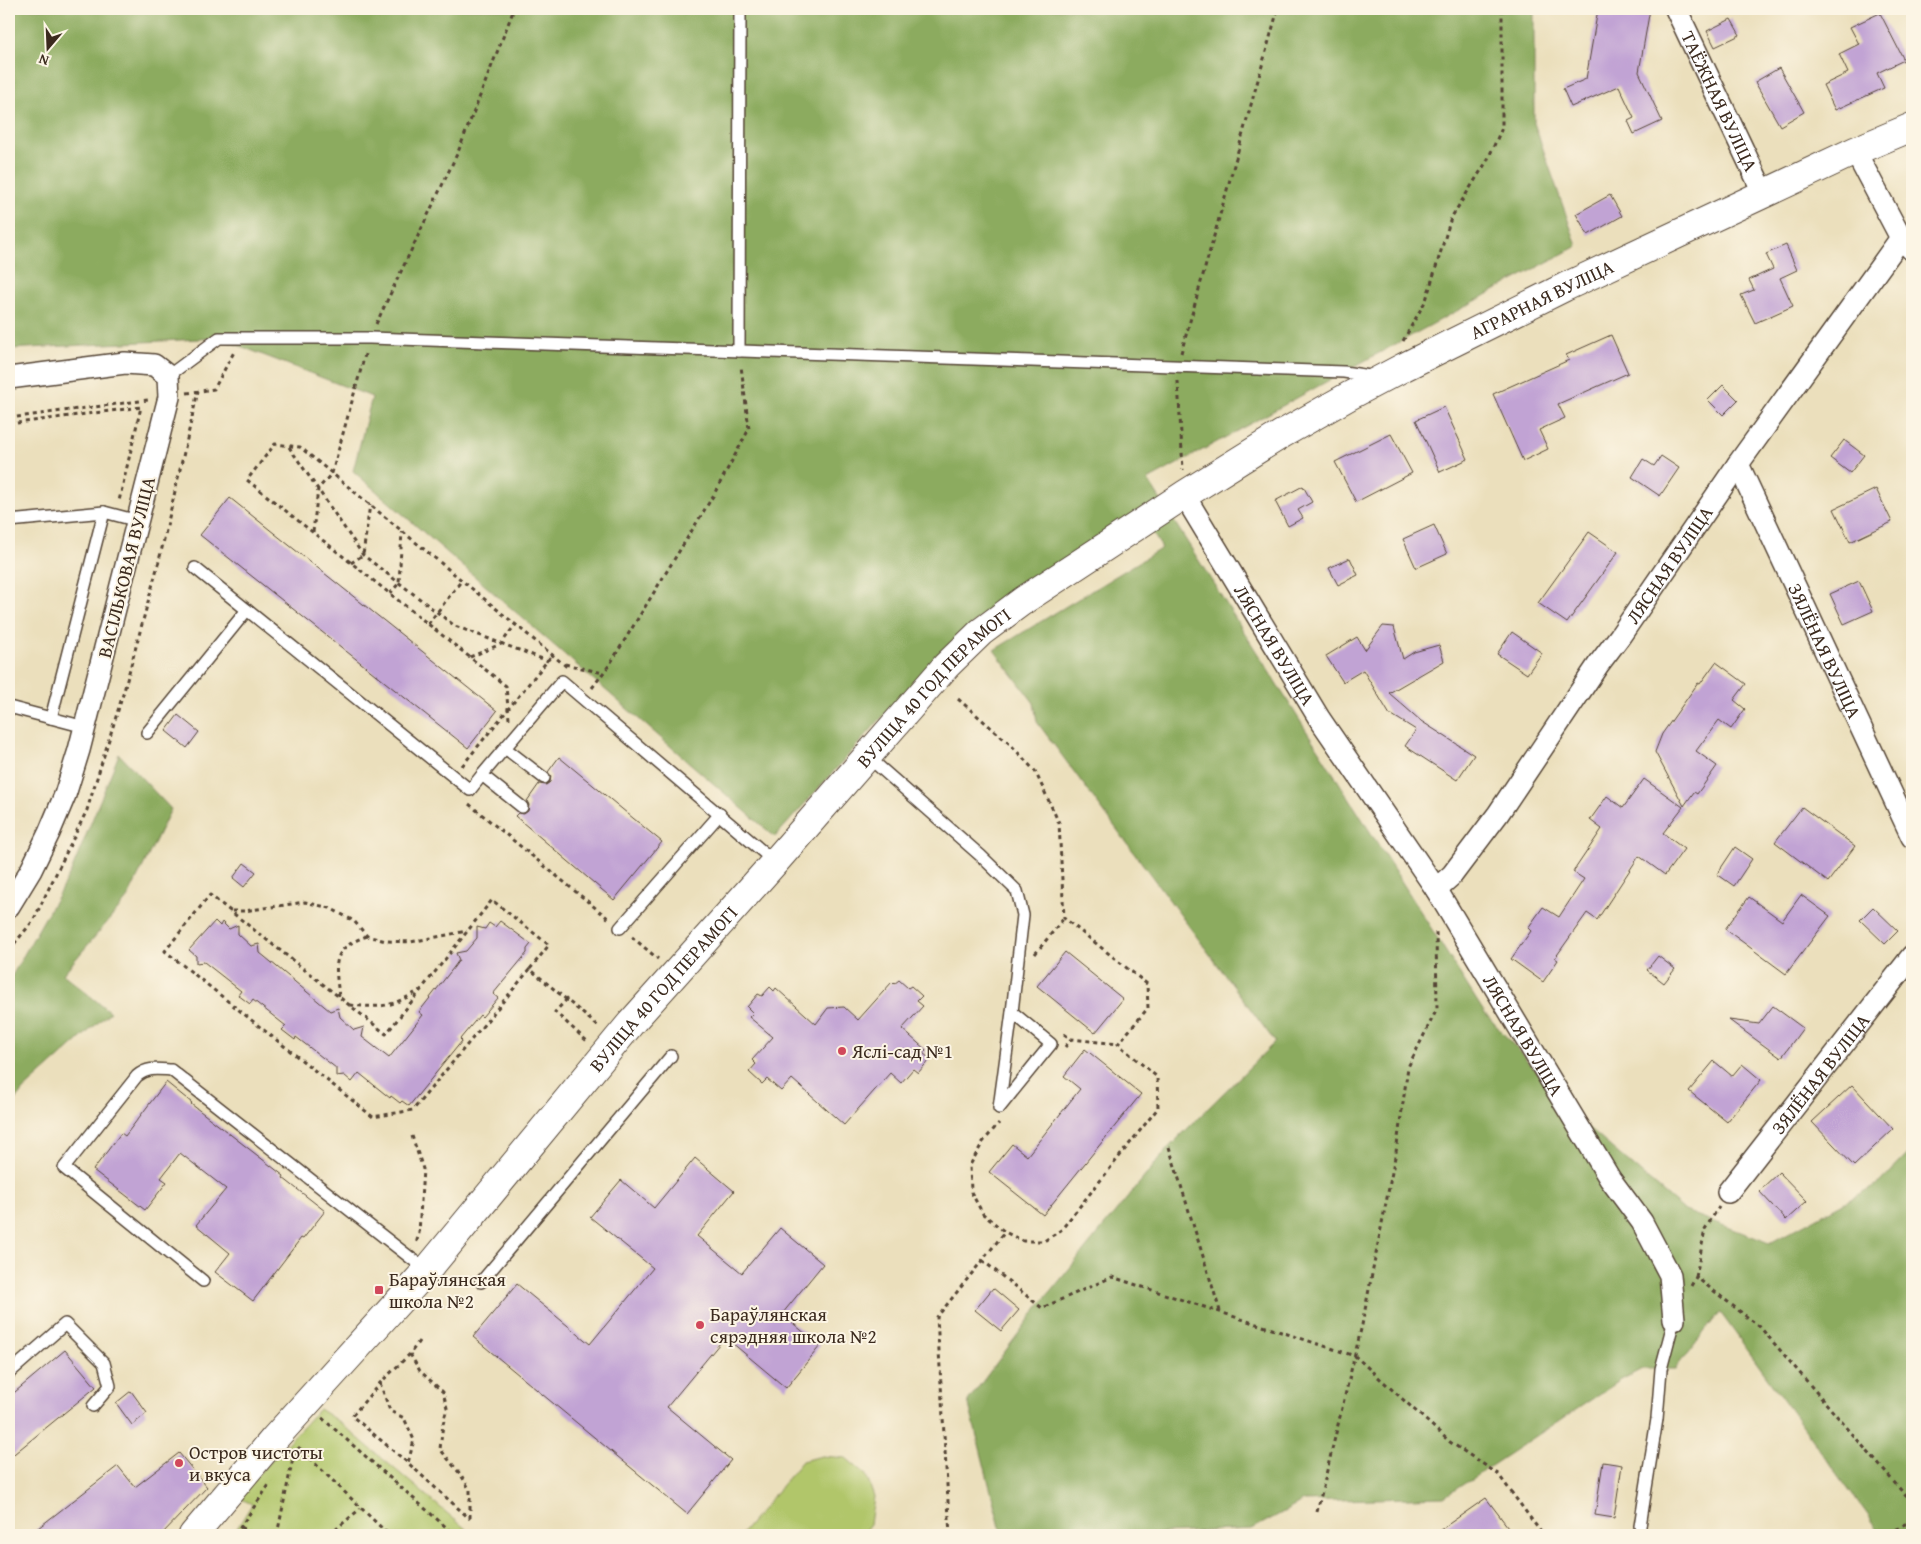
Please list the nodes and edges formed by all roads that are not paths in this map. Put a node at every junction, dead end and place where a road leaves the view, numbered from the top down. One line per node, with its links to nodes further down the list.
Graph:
1 (740, 9): 7 (lane)
2 (1676, 9): 5 (street, ТАЁЖНАЯ ВУЛІЦА)
3 (1912, 127): 4 (street, АГРАРНАЯ ВУЛІЦА)
4 (1855, 152): 5 (street, АГРАРНАЯ ВУЛІЦА); 6 (street)
5 (1764, 194): 10 (street, АГРАРНАЯ ВУЛІЦА)
6 (1906, 244): 11 (street, ЛЯСНАЯ ВУЛІЦА)
7 (739, 350): 8 (lane); 10 (lane)
8 (168, 376): 9 (street); 14 (street, ВАСІЛЬКОВАЯ ВУЛІЦА)
9 (9, 378)
10 (1382, 378): 12 (street, АГРАРНАЯ ВУЛІЦА)
11 (1738, 464): 28 (street, ЗЯЛЁНАЯ ВУЛІЦА); 30 (street, ЛЯСНАЯ ВУЛІЦА)
12 (1184, 495): 23 (street, ВУЛІЦА 40 ГОД ПЕРАМОГІ); 30 (street, ЛЯСНАЯ ВУЛІЦА)
13 (104, 512): 14 (lane); 15 (lane); 19 (lane)
14 (138, 521): 20 (street, ВАСІЛЬКОВАЯ ВУЛІЦА)
15 (9, 522)
16 (195, 568): 17 (lane)
17 (247, 610): 21 (lane); 24 (lane)
18 (9, 707): 19 (lane)
19 (51, 718): 20 (lane)
20 (85, 727): 31 (street, ВАСІЛЬКОВАЯ ВУЛІЦА)
21 (147, 733)
22 (505, 748): 24 (lane); 25 (lane); 27 (lane)
23 (867, 756): 29 (street, ВУЛІЦА 40 ГОД ПЕРАМОГІ); 34 (lane)
24 (482, 775): 26 (lane)
25 (544, 778)
26 (522, 807)
27 (720, 814): 29 (lane); 32 (lane)
28 (1912, 837)
29 (775, 862): 37 (street, ВУЛІЦА 40 ГОД ПЕРАМОГІ)
30 (1436, 890): 40 (street, ЛЯСНАЯ ВУЛІЦА)
31 (9, 906)
32 (620, 928)
33 (1912, 956): 36 (street, ЗЯЛЁНАЯ ВУЛІЦА)
34 (1012, 1012): 34 (lane)
35 (670, 1056): 39 (lane)
36 (1728, 1192)
37 (428, 1268): 38 (lane); 44 (street, ВУЛІЦА 40 ГОД ПЕРАМОГІ)
38 (203, 1281)
39 (481, 1282)
40 (1674, 1320): 43 (lane)
41 (9, 1373): 42 (lane)
42 (93, 1406)
43 (1640, 1526)
44 (192, 1535)

